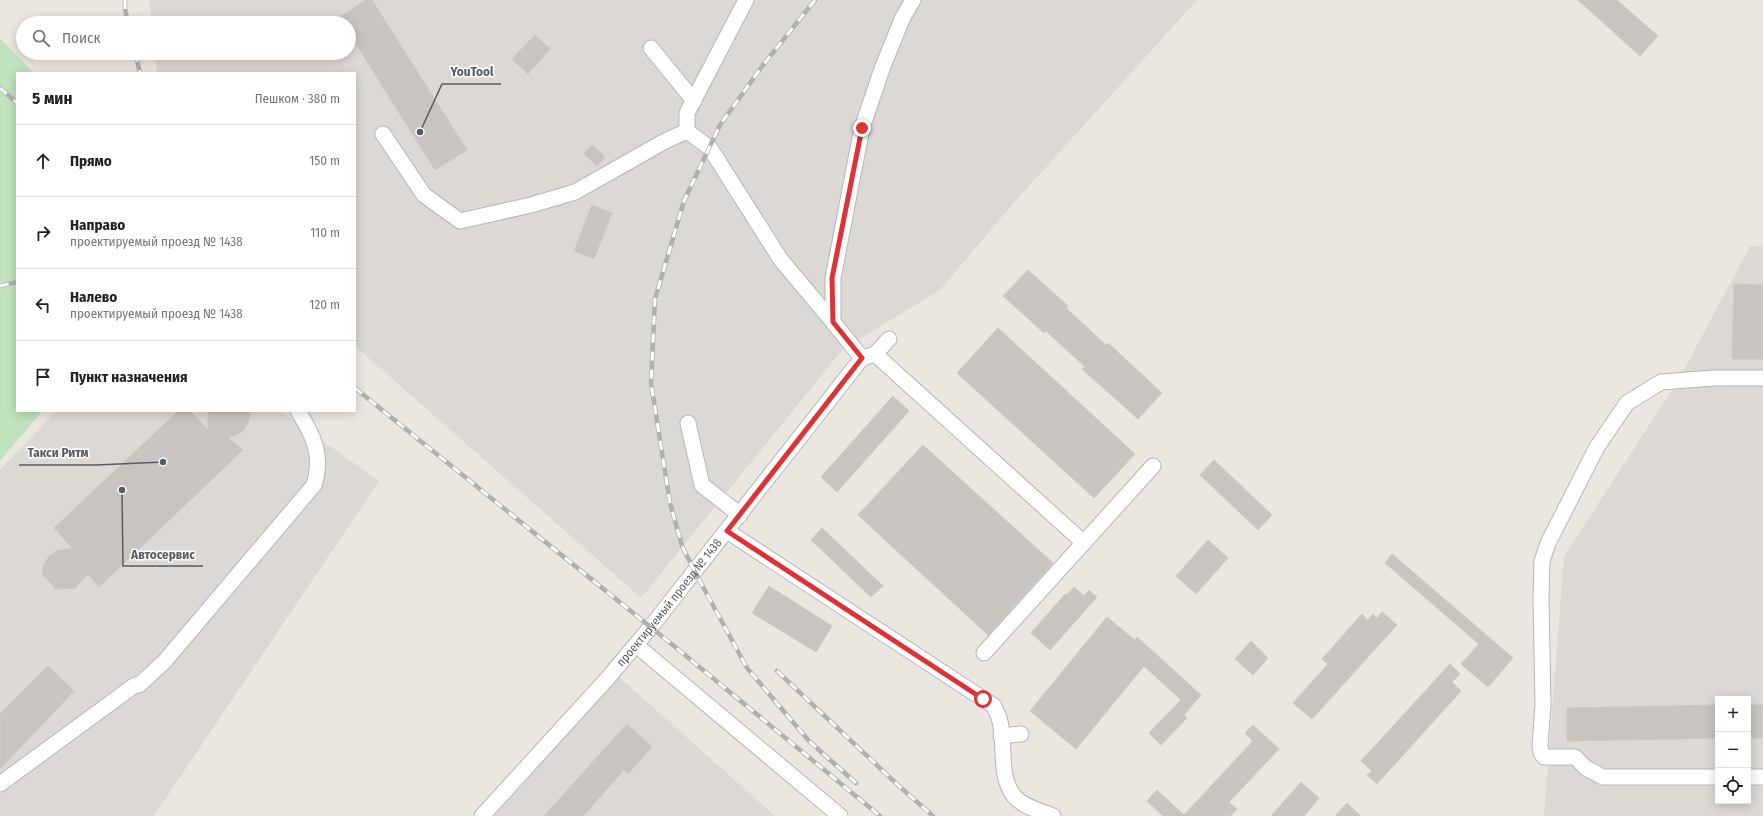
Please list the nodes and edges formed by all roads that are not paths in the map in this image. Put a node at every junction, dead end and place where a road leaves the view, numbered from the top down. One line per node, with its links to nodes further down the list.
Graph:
1 (746, 0): 4 (street)
2 (913, 0): 7 (street)
3 (651, 48): 4 (street)
4 (694, 101): 5 (street)
5 (687, 131): 6 (street); 7 (street)
6 (383, 134)
7 (833, 322): 9 (street)
8 (889, 339): 9 (street, проектируемый проезд № 1438)
9 (868, 356): 14 (street, проектируемый проезд № 1438); 16 (street)
10 (1763, 378): 21 (street)
11 (299, 412): 24 (street)
12 (688, 423): 14 (street)
13 (1153, 466): 16 (street)
14 (740, 515): 15 (street, проектируемый проезд № 1438)
15 (727, 531): 17 (street, проектируемый проезд № 1438); 20 (street)
16 (1084, 543): 18 (street)
17 (636, 645): 25 (street, проектируемый проезд № 1438); 26 (street)
18 (984, 653)
19 (1021, 734): 20 (street)
20 (1001, 736): 27 (street)
21 (1715, 777)
22 (1751, 777): 23 (street)
23 (1763, 777)
24 (0, 784)
25 (482, 816)
26 (840, 816)
27 (1053, 816)

